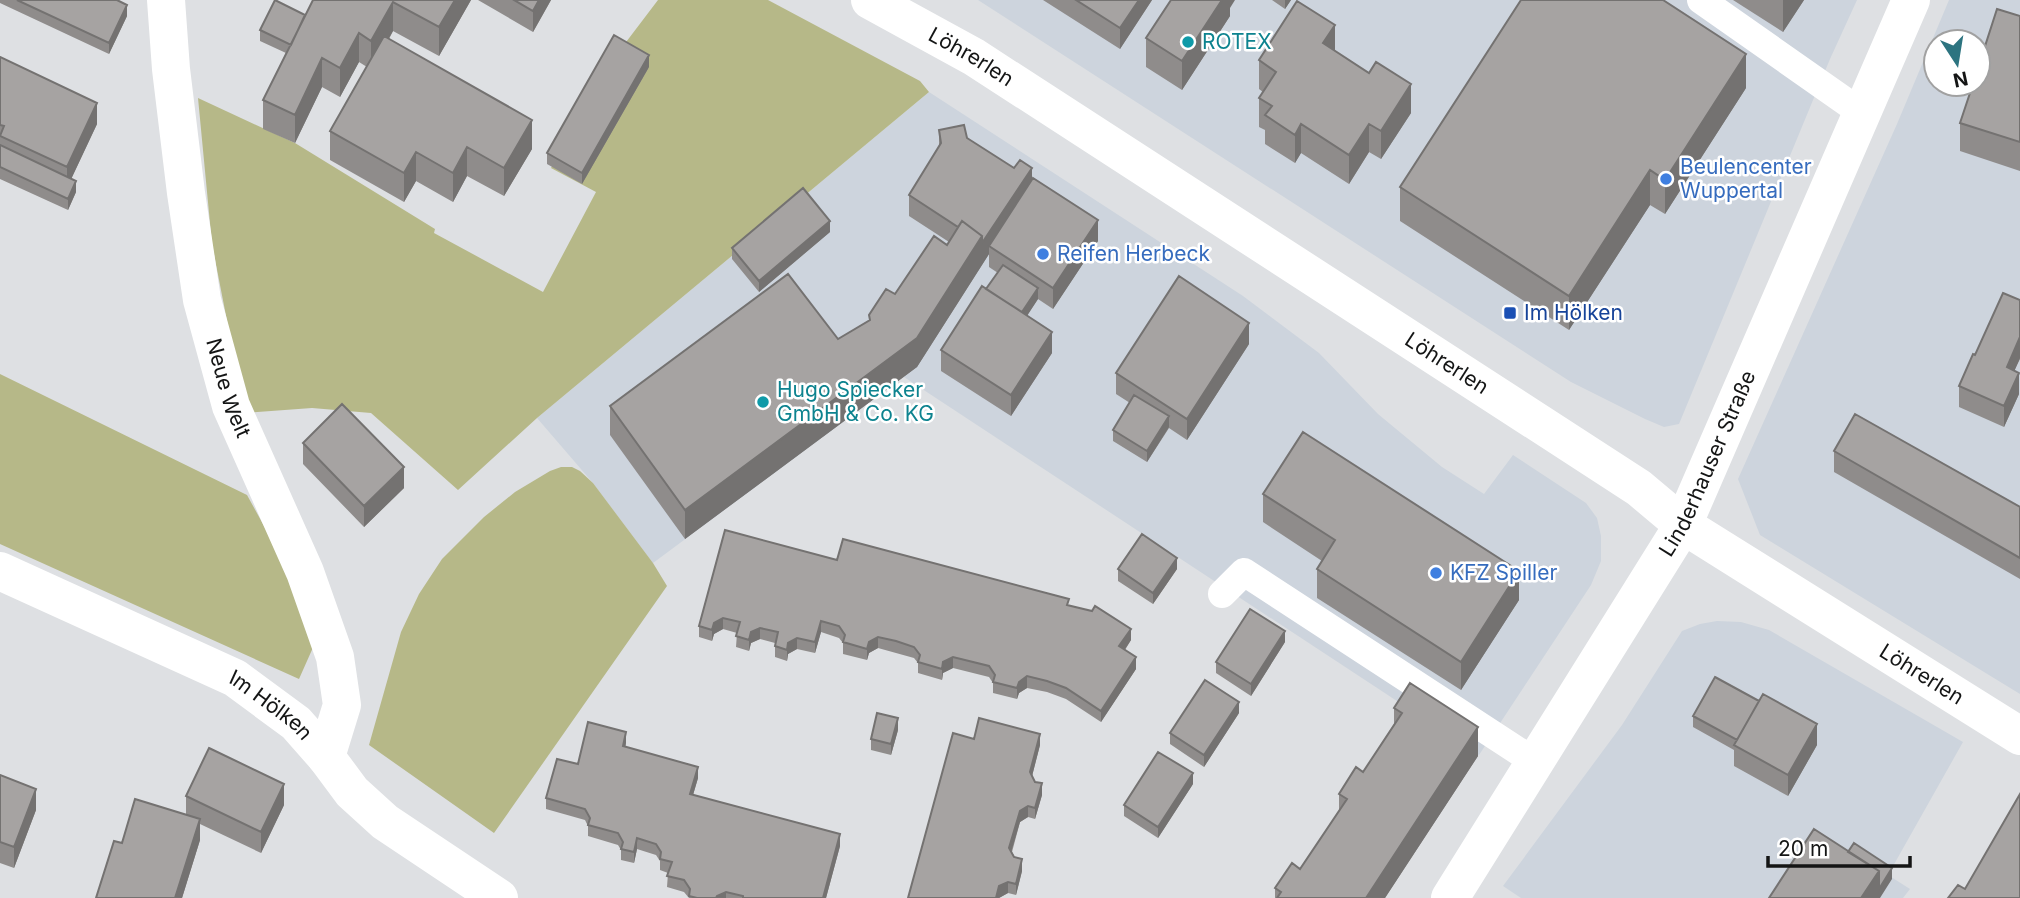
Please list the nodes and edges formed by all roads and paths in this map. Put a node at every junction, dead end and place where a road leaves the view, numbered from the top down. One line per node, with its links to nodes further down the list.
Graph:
1 (166, 0): 10 (street, Neue Welt)
2 (870, 0): 6 (street, Löhrerlen)
3 (1702, 0): 5 (lane)
4 (1911, 0): 5 (street, Linderhauser Straße)
5 (1861, 113): 6 (street, Linderhauser Straße)
6 (1683, 525): 9 (street, Löhrerlen); 11 (street, Linderhauser Straße)
7 (0, 571): 10 (street, Im Hölken)
8 (1222, 594): 11 (lane)
9 (2020, 736)
10 (326, 757): 12 (street, Im Hölken)
11 (1535, 762): 13 (street, Linderhauser Straße)
12 (499, 898)
13 (1450, 898)

